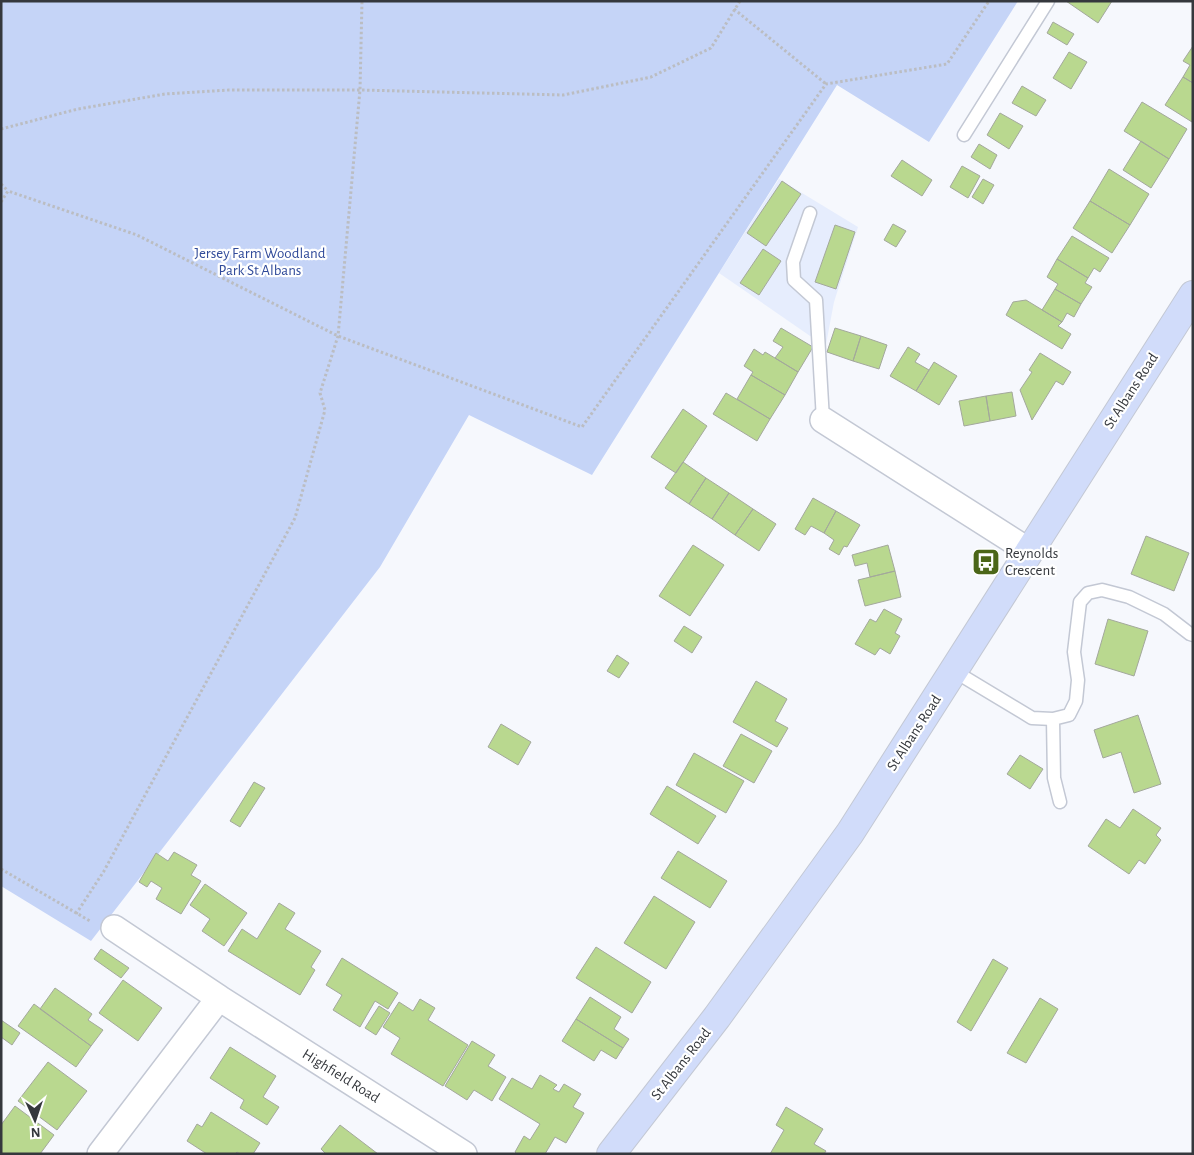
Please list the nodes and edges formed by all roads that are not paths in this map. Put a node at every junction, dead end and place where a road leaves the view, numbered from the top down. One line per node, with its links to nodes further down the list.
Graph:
1 (1048, 1): 2 (lane)
2 (964, 135)
3 (810, 213): 5 (lane)
4 (1193, 295): 6 (main road, St Albans Road)
5 (822, 420): 6 (street)
6 (1029, 551): 8 (main road, St Albans Road)
7 (1193, 634): 9 (lane)
8 (954, 671): 9 (lane); 15 (main road, St Albans Road)
9 (1053, 719): 10 (lane)
10 (1060, 802)
11 (114, 928): 12 (street, Highfield Road)
12 (219, 998): 13 (street); 14 (street, Highfield Road)
13 (100, 1154)
14 (464, 1154)
15 (611, 1154)

